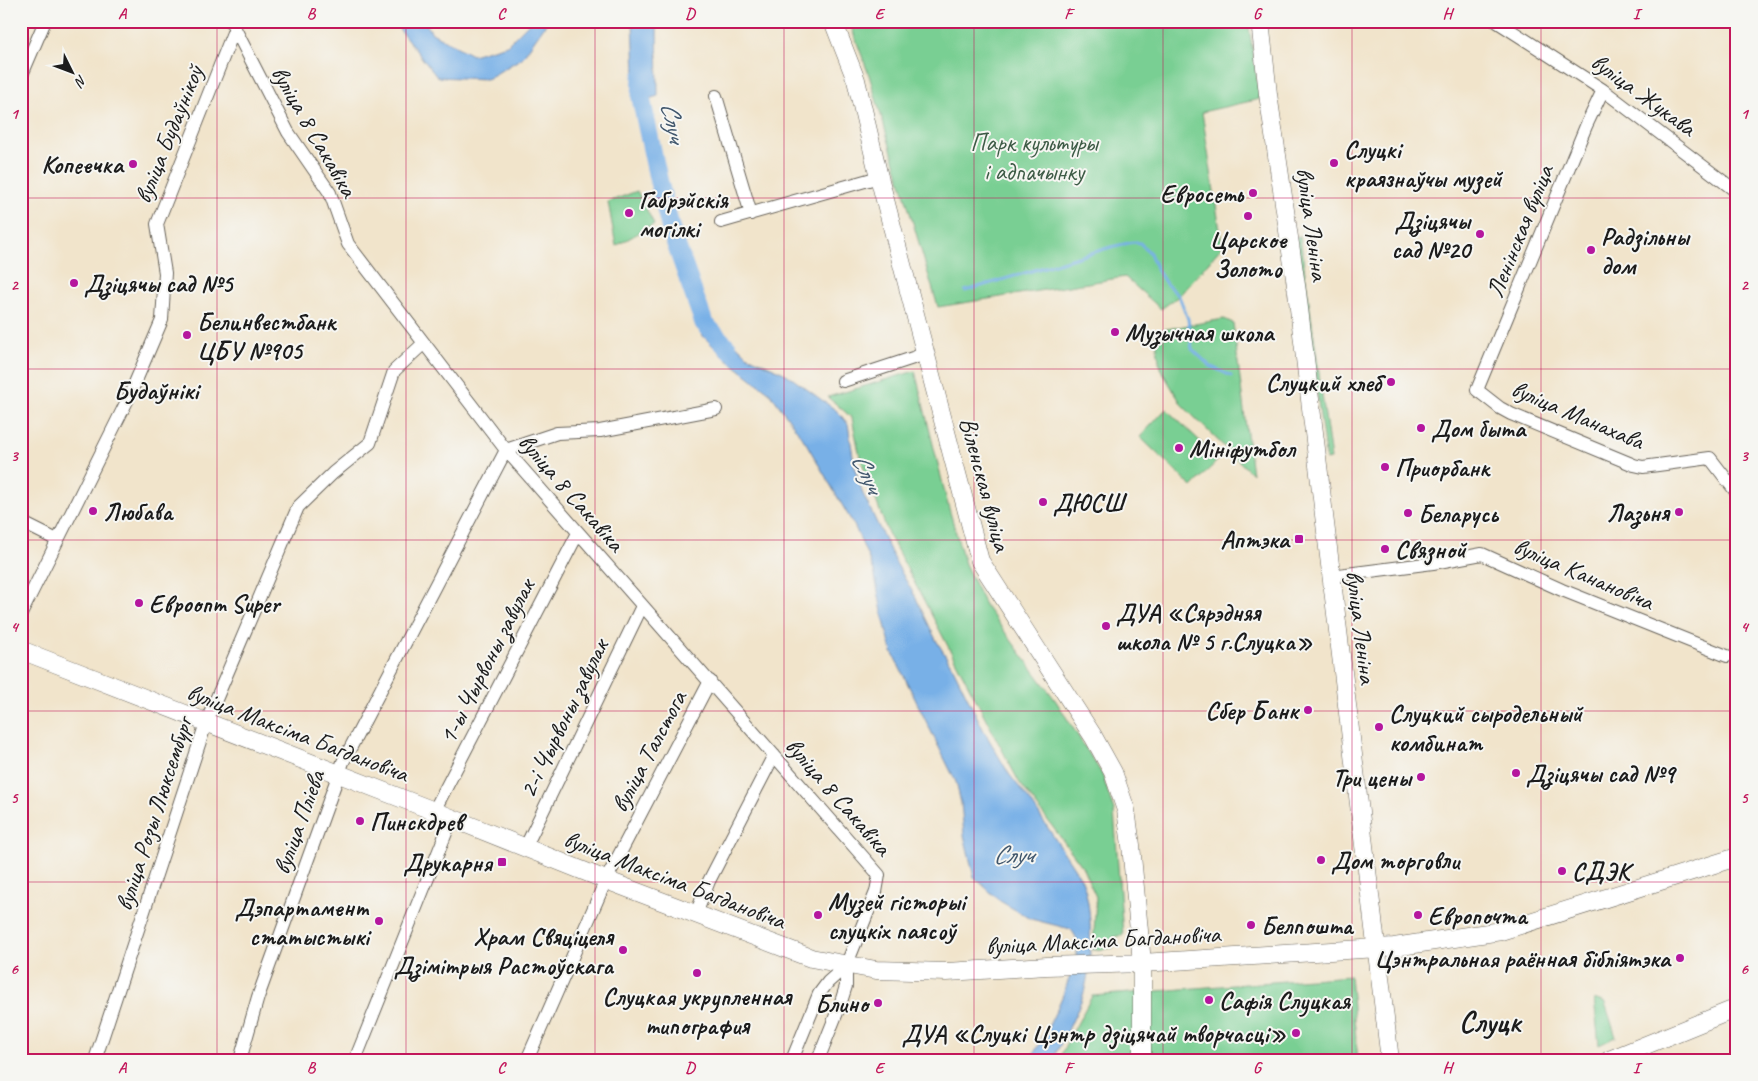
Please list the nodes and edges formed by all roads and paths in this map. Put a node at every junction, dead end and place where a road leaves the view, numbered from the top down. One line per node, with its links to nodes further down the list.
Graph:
1 (45, 21): 7 (street)
2 (832, 21): 10 (main road, Віленская вуліца)
3 (1260, 21): 24 (main road, вуліца Леніна)
4 (1496, 21): 6 (street, вуліца Жукава)
5 (232, 26): 14 (street, вуліца 8 Сакавіка); 23 (street, вуліца Будаўнікоў)
6 (1514, 26): 8 (street, вуліца Жукава)
7 (21, 77)
8 (1603, 90): 11 (street, вуліца Жукава); 17 (street, Ленінская вуліца)
9 (716, 96): 12 (street)
10 (879, 176): 12 (street); 15 (main road, Віленская вуліца)
11 (1737, 192)
12 (751, 214): 13 (street)
13 (721, 222)
14 (424, 343): 19 (street, вуліца 8 Сакавіка); 30 (street, вуліца Розы Люксембург)
15 (925, 351): 16 (street); 40 (main road, Віленская вуліца)
16 (843, 381)
17 (1478, 390): 20 (street, вуліца Манахава)
18 (716, 409): 19 (street)
19 (506, 450): 22 (street, вуліца 8 Сакавіка); 32 (street, вуліца Пліева)
20 (1737, 493)
21 (21, 522): 23 (street)
22 (578, 533): 25 (street, вуліца 8 Сакавіка); 33 (street, 1-ы Чырвоны завулак)
23 (57, 540): 26 (street, вуліца Будаўнікоў)
24 (1331, 576): 28 (street, вуліца Канановіча); 39 (main road, вуліца Леніна)
25 (642, 606): 29 (street, вуліца 8 Сакавіка); 35 (street, 2-і Чырвоны завулак)
26 (21, 614)
27 (21, 650): 30 (main road, вуліца Максіма Багдановіча)
28 (1727, 656)
29 (710, 681): 31 (street, вуліца 8 Сакавіка); 37 (street, вуліца Талстога)
30 (206, 722): 32 (main road, вуліца Максіма Багдановіча); 43 (street, вуліца Розы Люксембург)
31 (774, 755): 38 (street); 41 (street, вуліца 8 Сакавіка)
32 (340, 775): 33 (main road, вуліца Максіма Багдановіча); 44 (street, вуліца Пліева)
33 (434, 811): 34 (main road, вуліца Максіма Багдановіча)
34 (452, 818): 35 (main road, вуліца Максіма Багдановіча); 45 (street)
35 (525, 848): 37 (main road, вуліца Максіма Багдановіча)
36 (1737, 857): 39 (main road, вуліца Максіма Багдановіча)
37 (606, 880): 38 (main road, вуліца Максіма Багдановіча); 46 (street, вуліца Талстога)
38 (696, 914): 41 (main road, вуліца Максіма Багдановіча)
39 (1377, 949): 40 (main road, вуліца Максіма Багдановіча); 50 (main road, вуліца Леніна)
40 (1142, 963): 41 (main road, вуліца Максіма Багдановіча); 49 (main road, Віленская вуліца)
41 (846, 966): 47 (street); 48 (street)
42 (1737, 1008): 51 (main road)
43 (95, 1060)
44 (240, 1060)
45 (356, 1060)
46 (527, 1060)
47 (792, 1060)
48 (818, 1060)
49 (1142, 1060)
50 (1390, 1060)
51 (1610, 1060)

